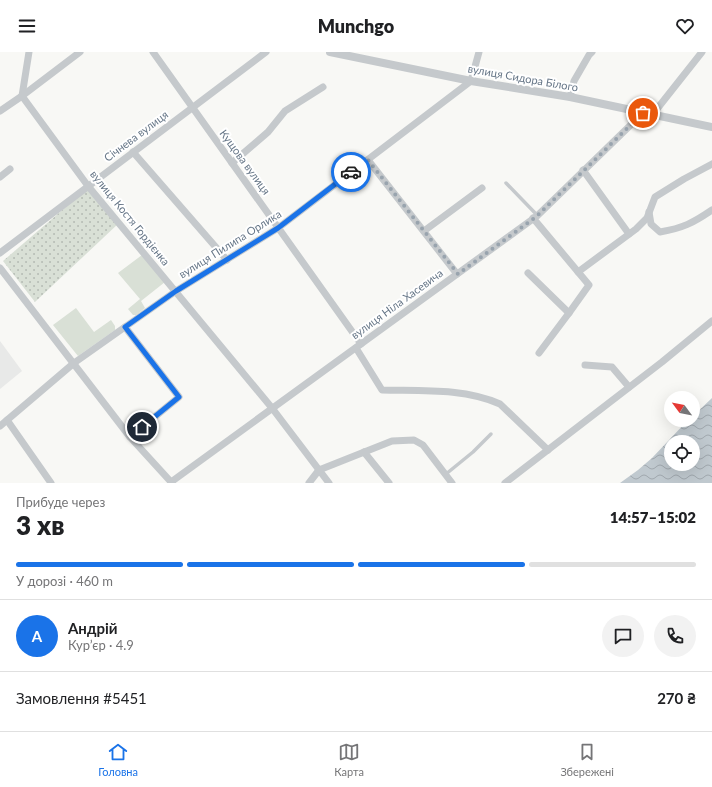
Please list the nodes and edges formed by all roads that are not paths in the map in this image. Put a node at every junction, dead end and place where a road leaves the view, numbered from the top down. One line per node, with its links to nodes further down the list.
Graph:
1 (29, 52): 11 (street)
2 (80, 52): 11 (street)
3 (153, 52): 13 (street, Кущова вулиця)
4 (266, 52): 13 (street, Січнева вулиця)
5 (330, 52): 9 (street, вулиця Сидора Білого)
6 (480, 52): 9 (street)
7 (592, 52): 12 (street)
8 (702, 52): 16 (street)
9 (471, 81): 12 (street, вулиця Сидора Білого); 19 (street, вулиця Пилипа Орлика)
10 (323, 87): 20 (street)
11 (22, 96): 14 (street); 26 (street, вулиця Костя Гордієнка)
12 (570, 97): 15 (street, вулиця Сидора Білого)
13 (192, 107): 18 (street, Січнева вулиця); 20 (street, Кущова вулиця)
14 (0, 111)
15 (643, 113): 16 (street, вулиця Сидора Білого); 23 (street, вулиця Ніла Хасевича)
16 (653, 114): 17 (street, вулиця Сидора Білого)
17 (712, 127)
18 (133, 152): 26 (street, Січнева вулиця); 35 (street)
19 (368, 160): 31 (street, вулиця Пилипа Орлика); 32 (street)
20 (232, 163): 31 (street, Кущова вулиця)
21 (712, 164): 29 (street)
22 (10, 169): 24 (street)
23 (583, 170): 30 (street, вулиця Ніла Хасевича); 33 (street)
24 (0, 177)
25 (506, 183): 30 (lane)
26 (88, 186): 34 (street, Січнева вулиця); 40 (street, вулиця Костя Гордієнка)
27 (482, 188): 32 (street)
28 (712, 210): 29 (street)
29 (649, 212): 33 (street)
30 (535, 217): 37 (street); 39 (street, вулиця Ніла Хасевича)
31 (278, 228): 35 (street, вулиця Пилипа Орлика); 44 (street, Кущова вулиця)
32 (424, 231): 39 (street)
33 (629, 234): 37 (street)
34 (0, 253)
35 (226, 260): 40 (street, вулиця Пилипа Орлика)
36 (0, 268): 46 (street)
37 (578, 272): 41 (street)
38 (528, 273): 41 (street)
39 (458, 274): 44 (street, вулиця Ніла Хасевича)
40 (176, 291): 43 (street, вулиця Пилипа Орлика); 49 (street, вулиця Костя Гордієнка)
41 (569, 313): 45 (street)
42 (712, 320): 48 (street)
43 (125, 327): 46 (street, вулиця Пилипа Орлика); 53 (street)
44 (358, 346): 49 (street, вулиця Ніла Хасевича); 54 (street, Кущова вулиця)
45 (539, 353)
46 (74, 364): 50 (street, вулиця Пилипа Орлика); 53 (street)
47 (585, 365): 48 (street)
48 (629, 387): 54 (street)
49 (272, 408): 56 (street, вулиця Костя Гордієнка); 58 (street, вулиця Ніла Хасевича)
50 (7, 420): 51 (street, вулиця Пилипа Орлика); 59 (street)
51 (0, 426)
52 (491, 434): 57 (lane)
53 (130, 437): 58 (street)
54 (548, 450): 64 (street)
55 (364, 452): 56 (street); 57 (street); 62 (street)
56 (319, 470): 60 (street); 61 (street, вулиця Костя Гордієнка)
57 (445, 474): 63 (street)
58 (172, 482)
59 (51, 483)
60 (309, 483)
61 (329, 483)
62 (388, 483)
63 (452, 483)
64 (505, 483)

